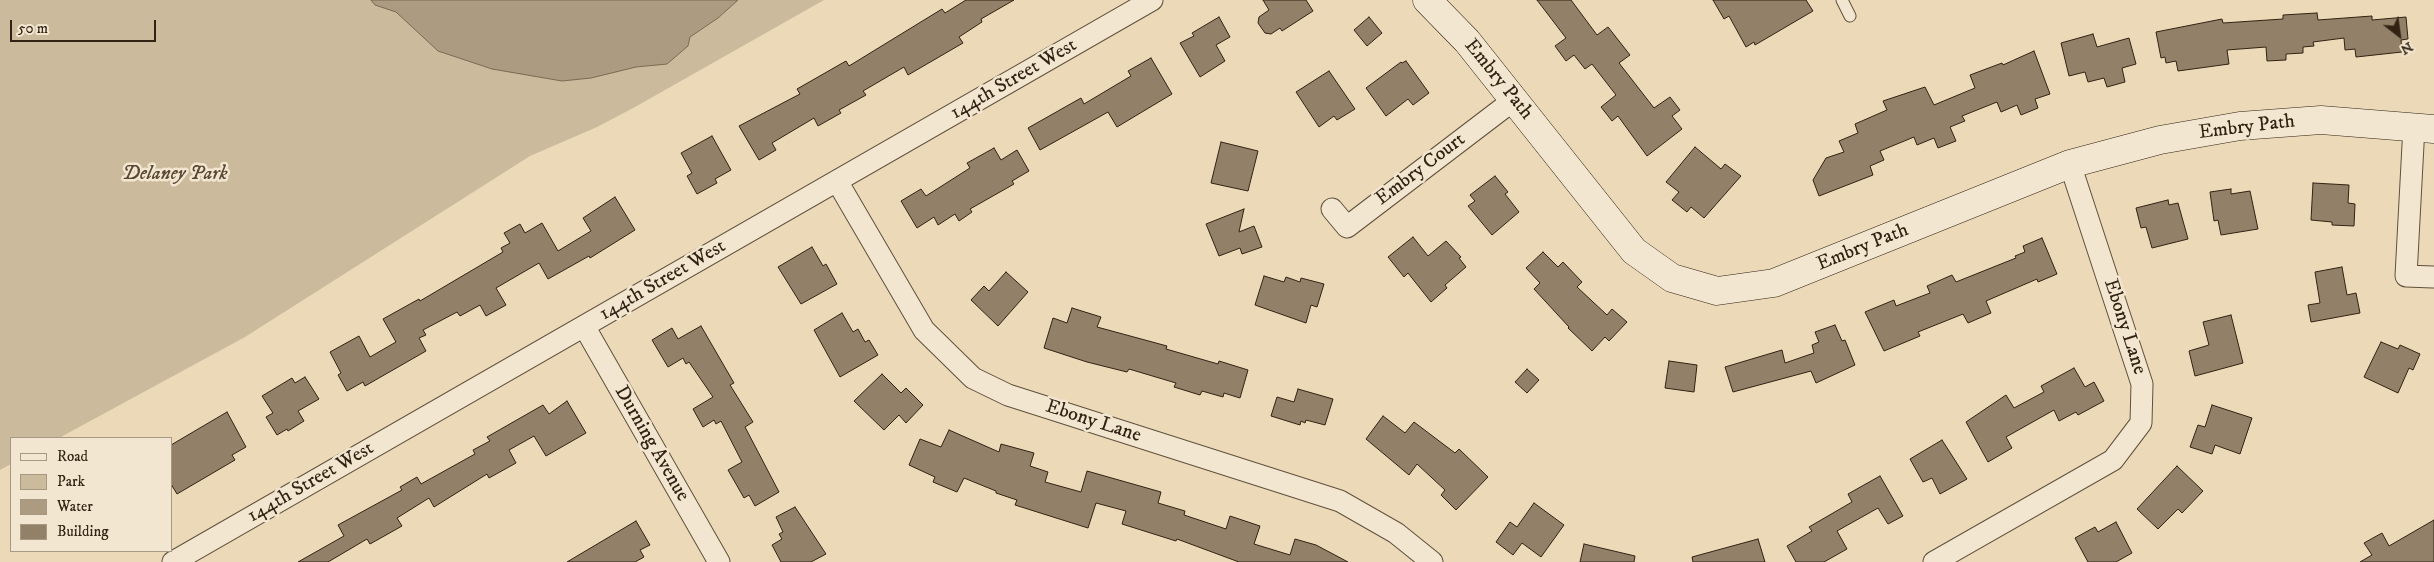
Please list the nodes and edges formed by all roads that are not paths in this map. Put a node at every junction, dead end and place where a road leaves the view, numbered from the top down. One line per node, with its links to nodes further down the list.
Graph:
1 (1152, 0): 8 (street, 144th Street West)
2 (1427, 0): 5 (street, Embry Path)
3 (1842, 0): 4 (lane)
4 (1850, 16)
5 (1515, 99): 7 (street, Embry Path); 9 (street, Embry Court)
6 (2424, 128): 7 (street, Embry Path); 10 (street, Embry Path)
7 (2070, 164): 12 (street, Ebony Lane)
8 (837, 181): 11 (street, 144th Street West); 15 (street, Ebony Lane)
9 (1332, 208)
10 (2433, 277)
11 (584, 326): 13 (street, 144th Street West); 14 (street, Durning Avenue)
12 (1938, 561)
13 (173, 562)
14 (719, 562)
15 (1432, 562)

